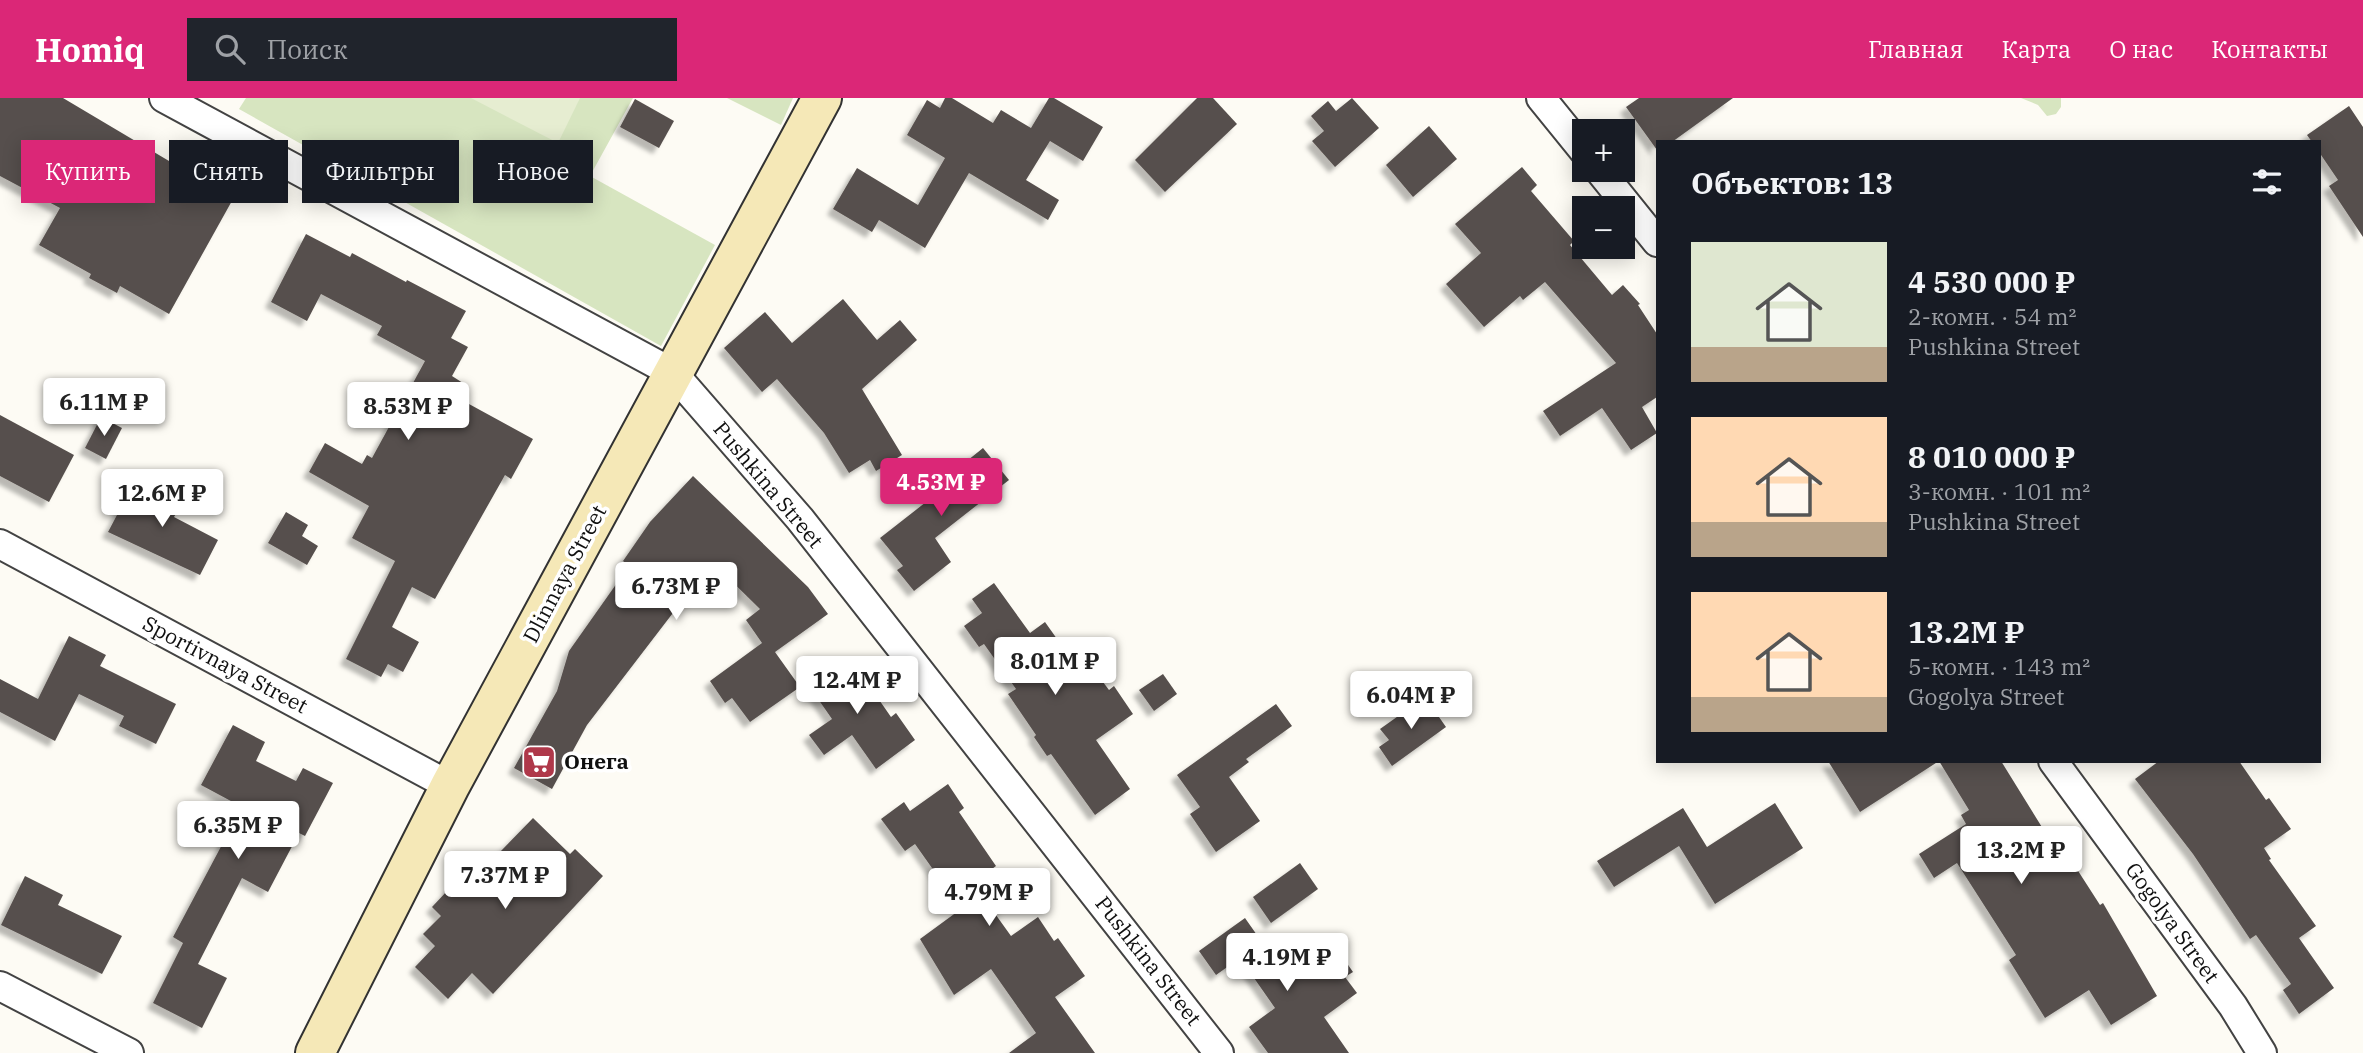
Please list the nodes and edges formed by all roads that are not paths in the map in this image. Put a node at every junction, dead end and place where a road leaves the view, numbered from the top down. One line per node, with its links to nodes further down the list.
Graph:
1 (164, 98): 7 (street, Pushkina Street)
2 (822, 98): 7 (street, Dlinnaya Street)
3 (1541, 98): 4 (street)
4 (1572, 136)
5 (1609, 182): 6 (street)
6 (1656, 241)
7 (673, 373): 10 (street, Dlinnaya Street); 14 (street, Pushkina Street)
8 (0, 544): 10 (street, Sportivnaya Street)
9 (2054, 763): 15 (street, Gogolya Street)
10 (450, 786): 13 (street, Dlinnaya Street)
11 (0, 986): 12 (street)
12 (129, 1053)
13 (314, 1053)
14 (1219, 1053)
15 (2262, 1053)

